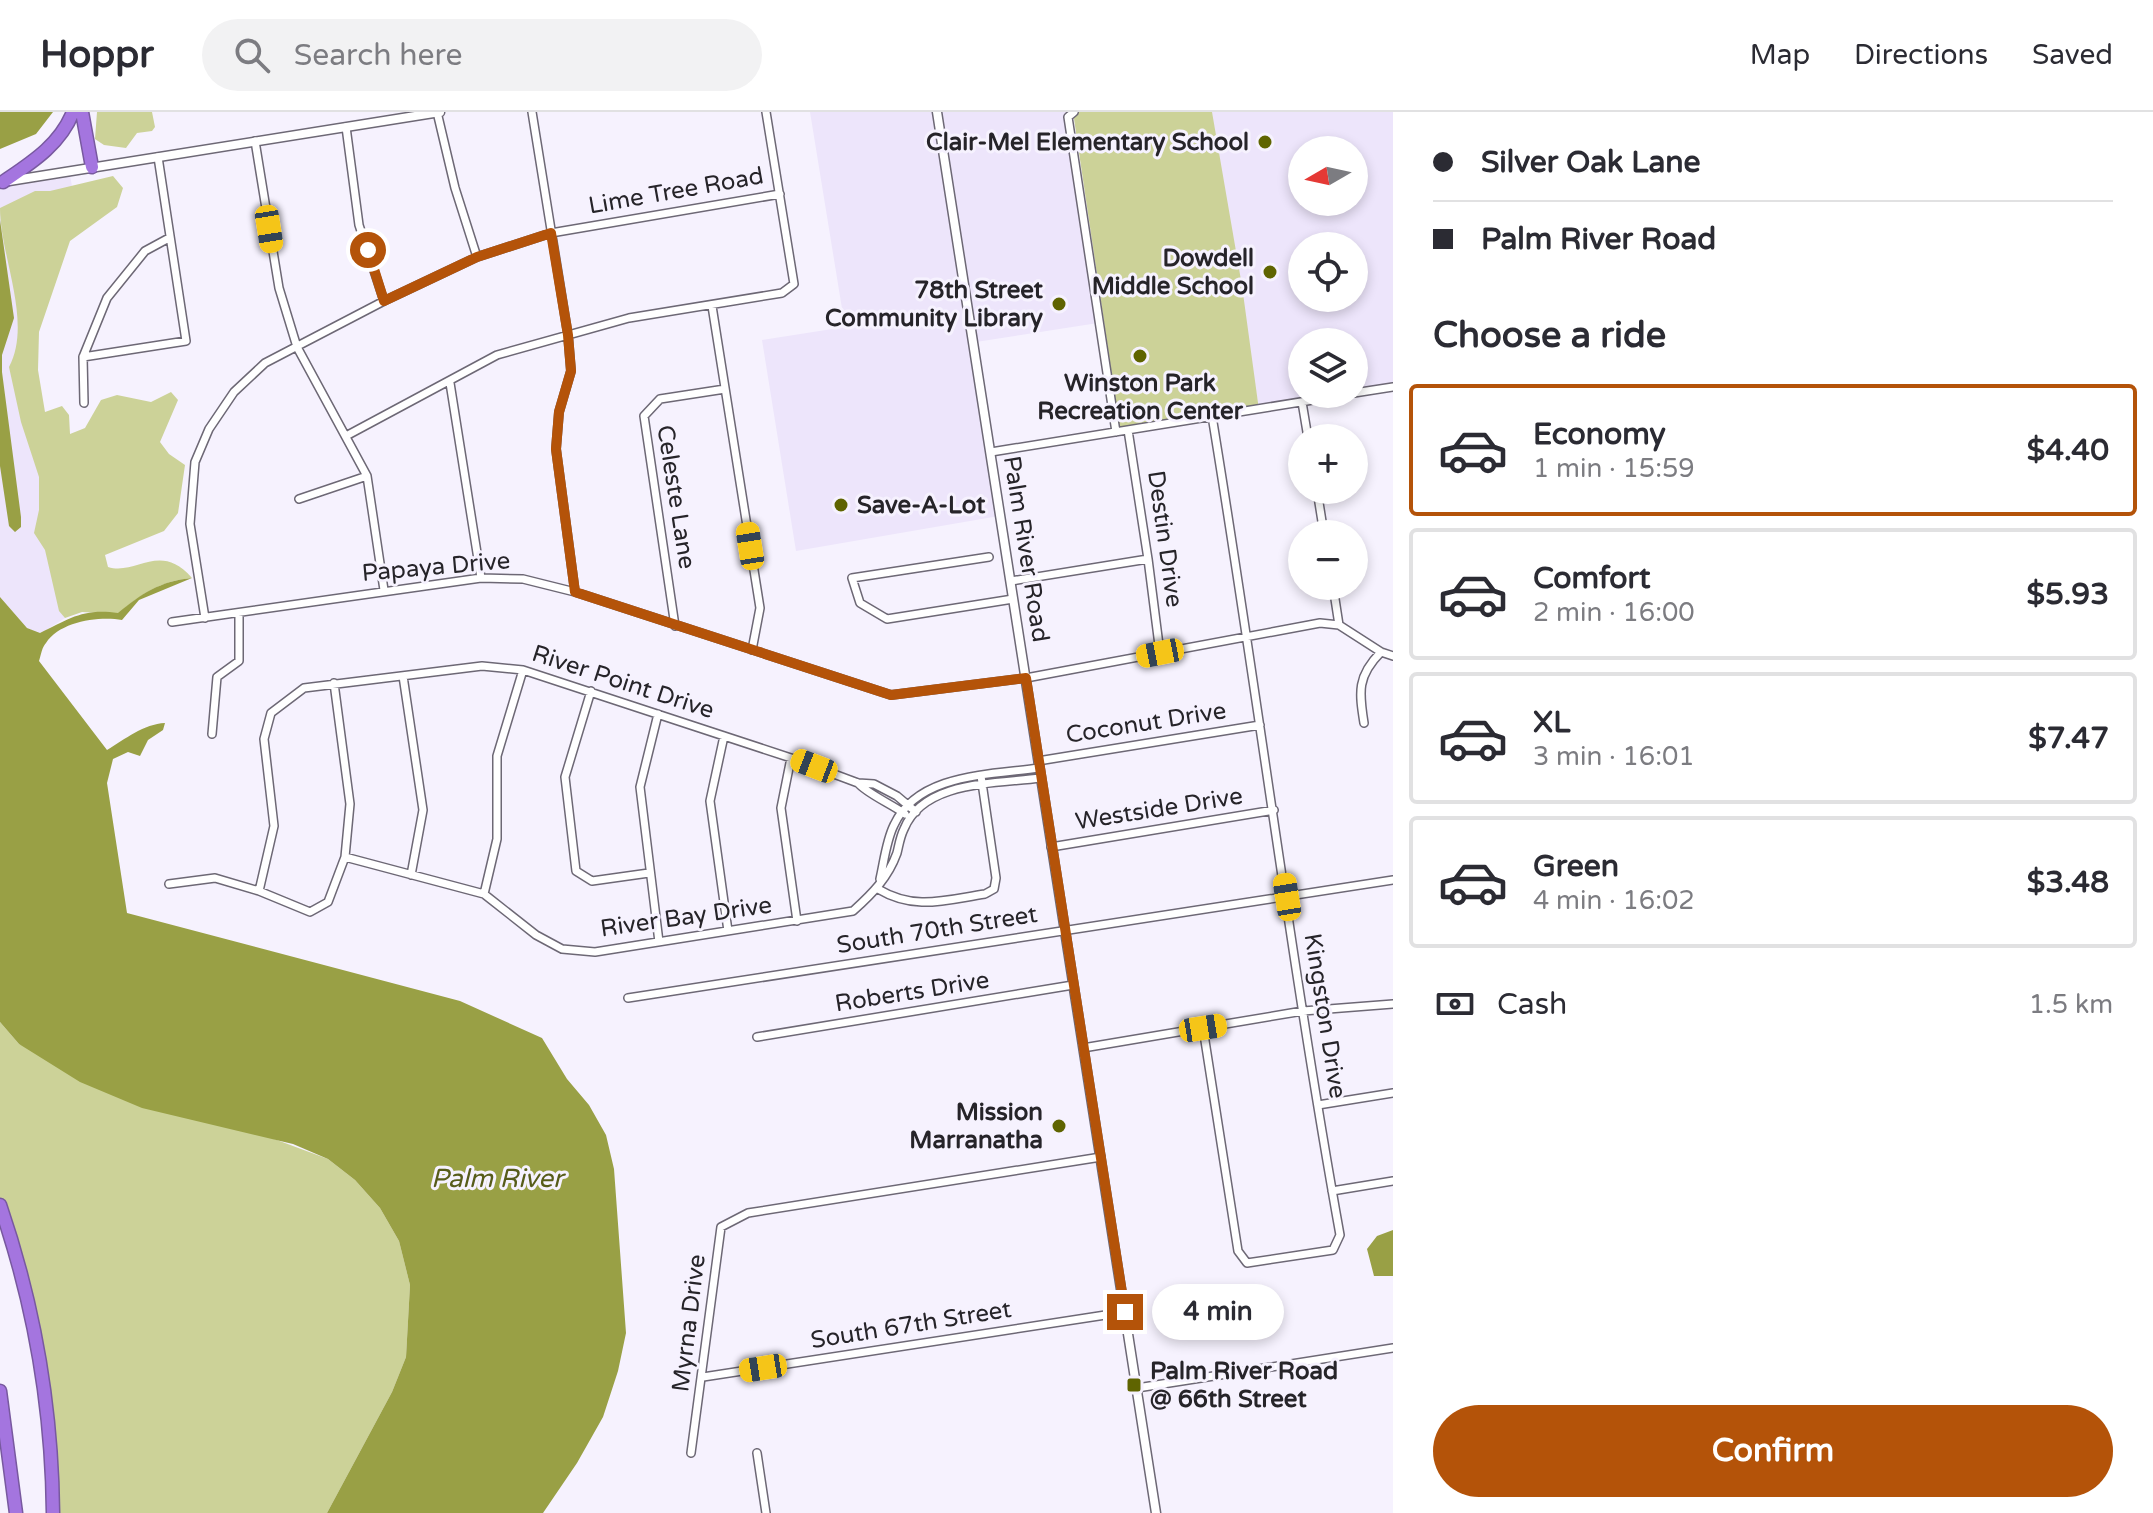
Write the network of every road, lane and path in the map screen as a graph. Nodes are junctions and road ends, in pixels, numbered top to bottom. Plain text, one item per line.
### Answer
1 (73, 112) edge
2 (82, 112) edge
3 (438, 112) edge
4 (532, 112) edge
5 (766, 112) edge
6 (937, 112) edge
7 (1074, 112) edge
8 (346, 127) junction
9 (255, 141) junction
10 (158, 157) junction
11 (92, 167) junction
12 (2, 182) edge
13 (780, 194) junction
14 (551, 233) junction
15 (169, 238) junction
16 (477, 257) junction
17 (384, 301) junction
18 (712, 306) junction
19 (568, 335) junction
20 (297, 347) junction
21 (83, 357) junction
22 (450, 383) junction
23 (1393, 387) edge
24 (725, 389) junction
25 (1368, 391) edge
26 (84, 403) dead end
27 (1288, 404) edge
28 (1212, 416) junction
29 (1128, 430) junction
30 (1116, 432) junction
31 (346, 436) junction
32 (991, 452) junction
33 (367, 476) junction
34 (299, 499) dead end
35 (989, 557) dead end
36 (1148, 559) junction
37 (481, 578) junction
38 (1011, 581) junction
39 (384, 590) junction
40 (575, 592) junction
41 (1013, 599) junction
42 (1335, 600) edge
43 (239, 613) junction
44 (205, 618) junction
45 (172, 622) dead end
46 (1339, 625) junction
47 (675, 626) junction
48 (1249, 635) junction
49 (752, 650) junction
50 (1381, 652) junction
51 (1160, 653) junction
52 (1393, 656) edge
53 (523, 670) junction
54 (403, 676) junction
55 (1026, 678) junction
56 (334, 683) junction
57 (591, 691) junction
58 (658, 714) junction
59 (1364, 723) dead end
60 (1260, 725) junction
61 (212, 734) dead end
62 (724, 736) junction
63 (791, 758) junction
64 (1039, 769) junction
65 (981, 776) junction
66 (983, 786) junction
67 (1274, 810) junction
68 (909, 812) junction
69 (1051, 847) junction
70 (345, 857) junction
71 (649, 873) junction
72 (411, 875) junction
73 (1393, 880) edge
74 (169, 884) dead end
75 (878, 889) junction
76 (259, 891) junction
77 (484, 894) junction
78 (1287, 897) junction
79 (797, 921) junction
80 (728, 931) junction
81 (1064, 931) junction
82 (659, 942) junction
83 (1073, 985) junction
84 (628, 998) dead end
85 (1393, 1004) edge
86 (1303, 1011) junction
87 (1203, 1028) junction
88 (757, 1037) dead end
89 (1083, 1048) junction
90 (1393, 1093) edge
91 (1318, 1105) junction
92 (1101, 1157) junction
93 (1393, 1181) edge
94 (1332, 1191) junction
95 (0, 1205) edge
96 (1125, 1312) junction
97 (1393, 1348) edge
98 (703, 1377) junction
99 (1137, 1388) junction
100 (0, 1391) edge
101 (691, 1453) dead end
102 (757, 1453) dead end
103 (16, 1513) edge
104 (53, 1513) edge
105 (766, 1513) edge
106 (1156, 1513) edge

1 - 12 highway
2 - 11 highway
3 - 8 street
3 - 16 street
4 - 14 street
5 - 13 street
6 - 32 street, Palm River Road
7 - 30 street
8 - 9 street
8 - 17 street
9 - 10 street
9 - 20 street
10 - 11 street
10 - 15 street
11 - 12 street
13 - 14 street, Lime Tree Road
13 - 18 street
14 - 16 street, Lime Tree Road
14 - 19 street
15 - 21 street
15 - 21 street
16 - 17 street, Lime Tree Road
17 - 20 street, Lime Tree Road
18 - 19 street
18 - 24 street
19 - 22 street
19 - 40 street
20 - 31 street
20 - 44 street, Lime Tree Road
21 - 26 street
22 - 31 street
22 - 37 street
23 - 25 street
24 - 47 street, Celeste Lane
24 - 49 street
27 - 28 street
28 - 29 street
28 - 48 street, Kingston Drive
29 - 30 street
29 - 36 street, Destin Drive
30 - 32 street
31 - 33 street
32 - 38 street, Palm River Road
33 - 34 street
33 - 39 street
35 - 41 street
36 - 38 street
36 - 51 street, Destin Drive
37 - 39 street, Papaya Drive
37 - 40 street, Papaya Drive
38 - 41 street, Palm River Road
39 - 43 street, Papaya Drive
40 - 47 street, Papaya Drive
41 - 55 street, Palm River Road
42 - 46 street
43 - 44 street, Papaya Drive
43 - 61 street
44 - 45 street, Papaya Drive
46 - 48 street, Papaya Drive
46 - 50 street
47 - 49 street, Papaya Drive
48 - 51 street, Papaya Drive
48 - 60 street, Kingston Drive
49 - 55 street, Papaya Drive
50 - 52 street
50 - 59 street
51 - 55 street, Papaya Drive
53 - 54 street, River Point Drive
53 - 57 street, River Point Drive
53 - 77 street
54 - 56 street, River Point Drive
54 - 72 street
55 - 64 street, Palm River Road
56 - 70 street
56 - 76 street, River Point Drive
57 - 58 street, River Point Drive
57 - 71 street
58 - 62 street, River Point Drive
58 - 71 street
60 - 64 street, Coconut Drive
60 - 67 street, Kingston Drive
62 - 63 street, River Point Drive
62 - 80 street
63 - 68 street, River Point Drive
63 - 79 street
64 - 65 street
64 - 66 street
64 - 69 street, Palm River Road
65 - 66 street
65 - 68 street
66 - 68 street
66 - 75 street
67 - 69 street, Westside Drive
67 - 78 street, Kingston Drive
68 - 75 street, River Bay Drive
69 - 81 street, Palm River Road
70 - 72 street, River Bay Drive
70 - 76 street
71 - 82 street
72 - 77 street, River Bay Drive
73 - 78 street, South 70th Street
74 - 76 street
75 - 79 street, River Bay Drive
77 - 82 street, River Bay Drive
78 - 81 street, South 70th Street
78 - 86 street, Kingston Drive
79 - 80 street, River Bay Drive
80 - 82 street, River Bay Drive
81 - 83 street, Palm River Road
81 - 84 street, South 70th Street
83 - 88 street, Roberts Drive
83 - 89 street, Palm River Road
85 - 86 street
86 - 87 street
86 - 91 street, Kingston Drive
87 - 89 street
87 - 94 street, Kingston Drive
89 - 92 street, Palm River Road
90 - 91 street
91 - 94 street, Kingston Drive
92 - 96 street, Palm River Road
92 - 98 street, Myrna Drive
93 - 94 street
95 - 104 highway
96 - 98 street, South 67th Street
96 - 99 street, Palm River Road
97 - 99 street
98 - 101 street, Myrna Drive
99 - 106 street, Palm River Road
100 - 103 highway
102 - 105 street

